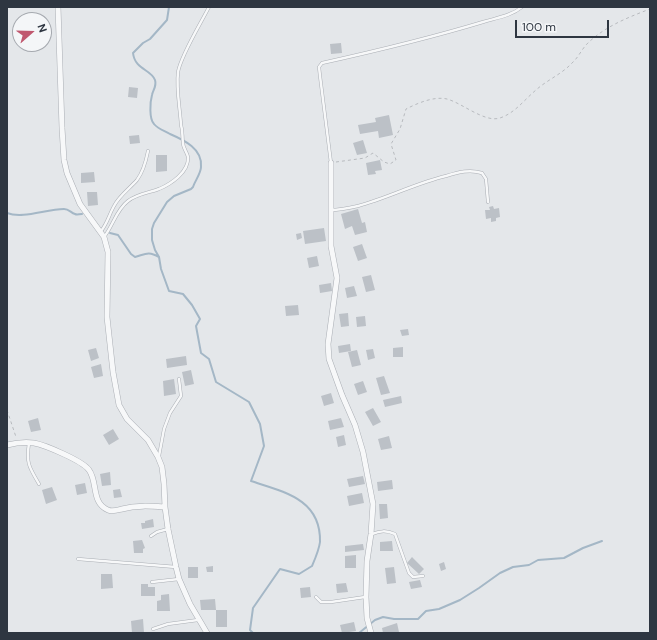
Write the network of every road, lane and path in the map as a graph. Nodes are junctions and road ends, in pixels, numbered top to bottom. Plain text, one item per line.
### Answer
1 (58, 7) edge
2 (209, 7) edge
3 (522, 7) edge
4 (650, 9) edge
5 (148, 151) dead end
6 (331, 163) junction
7 (488, 202) dead end
8 (330, 210) junction
9 (100, 232) junction
10 (104, 237) junction
11 (179, 379) dead end
12 (7, 410) edge
13 (29, 443) junction
14 (19, 444) junction
15 (7, 445) edge
16 (158, 457) junction
17 (39, 484) dead end
18 (165, 507) junction
19 (168, 529) junction
20 (371, 534) junction
21 (151, 536) dead end
22 (78, 559) dead end
23 (176, 567) junction
24 (424, 576) dead end
25 (179, 579) junction
26 (152, 582) dead end
27 (316, 597) dead end
28 (366, 597) junction
29 (198, 620) junction
30 (153, 629) dead end
31 (371, 631) edge
32 (207, 633) edge

1 - 9 street
2 - 10 lane
3 - 6 lane
4 - 6 path
5 - 9 lane
6 - 8 street
7 - 8 lane
8 - 20 street
9 - 10 street
10 - 16 street
11 - 16 lane
12 - 14 path
13 - 14 street
13 - 17 lane
13 - 18 street
14 - 15 street
16 - 18 street
18 - 19 street
19 - 21 lane
19 - 23 street
20 - 24 lane
20 - 28 street
22 - 23 lane
23 - 25 street
25 - 26 lane
25 - 29 street
27 - 28 lane
28 - 31 street
29 - 30 lane
29 - 32 street

